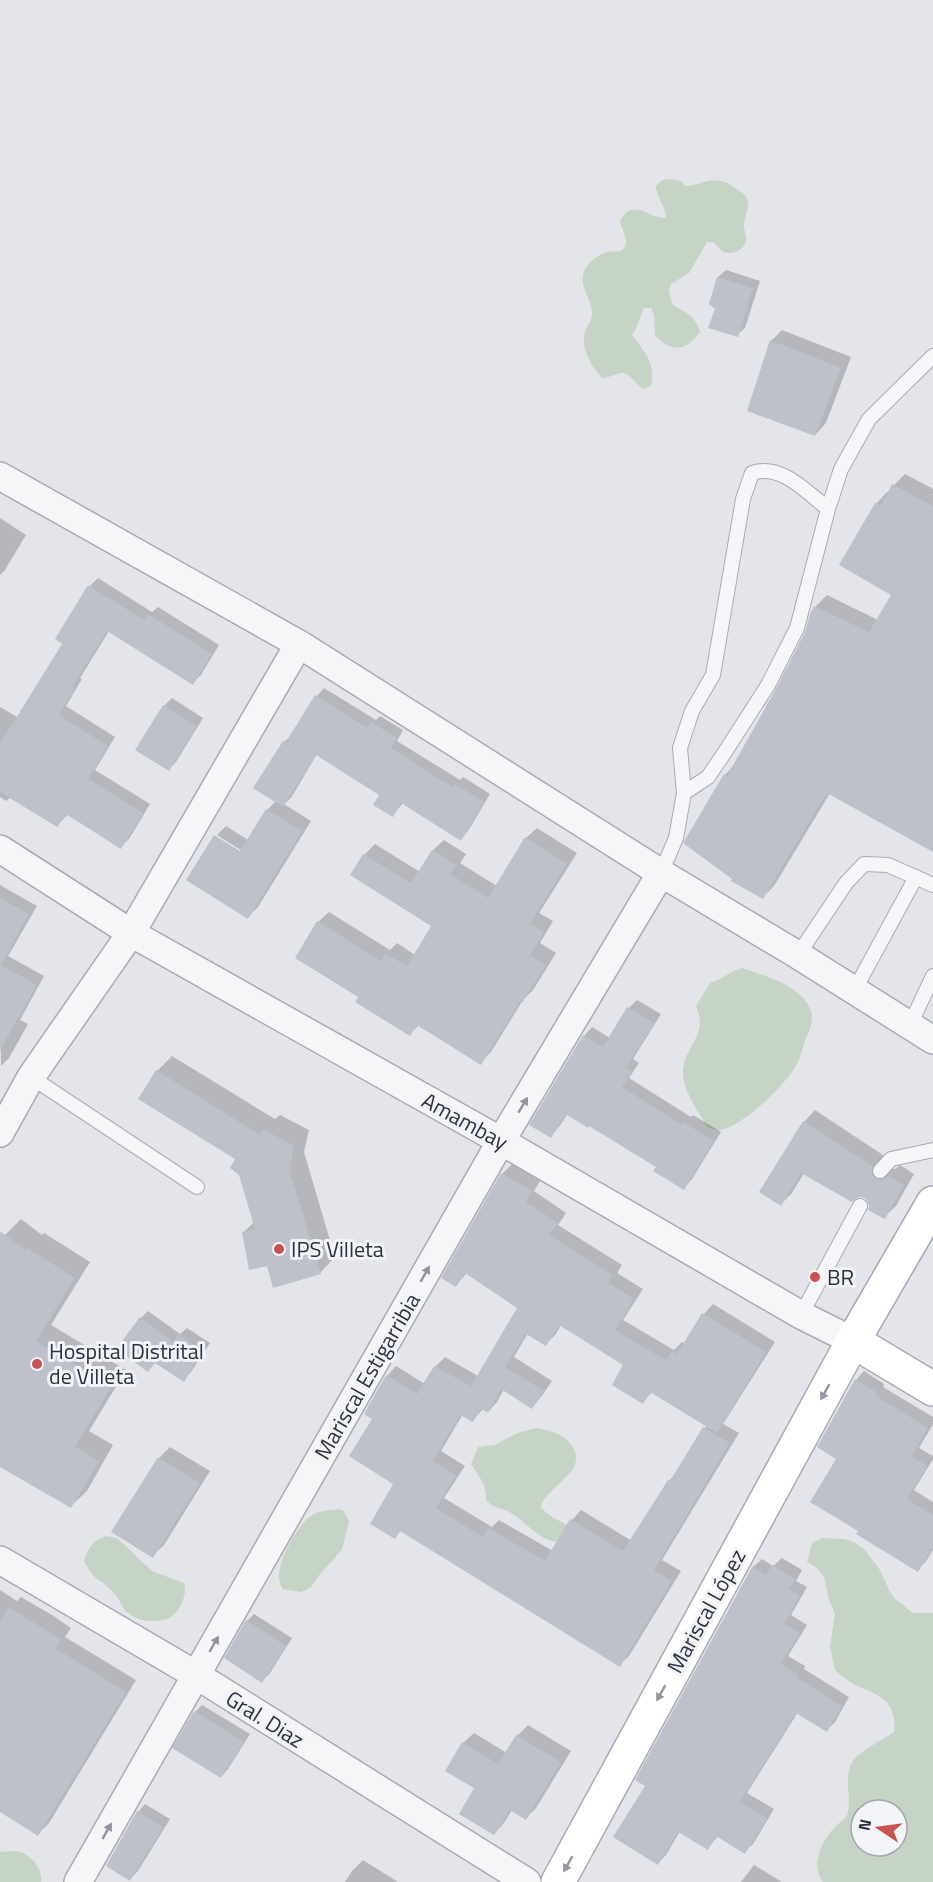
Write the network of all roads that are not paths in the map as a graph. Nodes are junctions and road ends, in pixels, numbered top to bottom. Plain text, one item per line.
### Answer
1 (933, 356) edge
2 (0, 476) edge
3 (828, 509) junction
4 (299, 644) junction
5 (684, 793) junction
6 (0, 849) edge
7 (661, 873) junction
8 (916, 877) junction
9 (933, 885) edge
10 (131, 933) junction
11 (798, 955) junction
12 (933, 976) edge
13 (854, 991) junction
14 (910, 1025) junction
15 (933, 1040) edge
16 (31, 1077) junction
17 (0, 1133) edge
18 (501, 1141) junction
19 (933, 1150) edge
20 (880, 1171) dead end
21 (197, 1187) dead end
22 (933, 1203) edge
23 (860, 1206) dead end
24 (801, 1315) junction
25 (853, 1341) junction
26 (933, 1389) edge
27 (0, 1560) edge
28 (196, 1675) junction
29 (78, 1882) edge
30 (527, 1882) edge
31 (558, 1882) edge

1 - 3 lane
2 - 4 street
3 - 5 lane
3 - 5 lane
4 - 7 street
4 - 10 street
5 - 7 lane
6 - 10 street, Amambay
7 - 11 street
18 -> 7 street, Mariscal Estigarribia
8 - 9 lane
8 - 11 lane
8 - 13 lane
10 - 16 street
10 - 18 street, Amambay
11 - 13 street
12 - 14 lane
13 - 14 street
14 - 15 street
16 - 17 street
16 - 21 lane
18 - 24 street, Amambay
28 -> 18 street, Mariscal Estigarribia
19 - 20 lane
22 - 25 main road, Mariscal López
23 - 24 lane
24 - 25 street, Amambay
25 - 26 main road, Amambay
25 -> 31 main road, Mariscal López
27 - 28 street, Gral. Diaz
29 -> 28 street, Mariscal Estigarribia
28 - 30 street, Gral. Diaz

